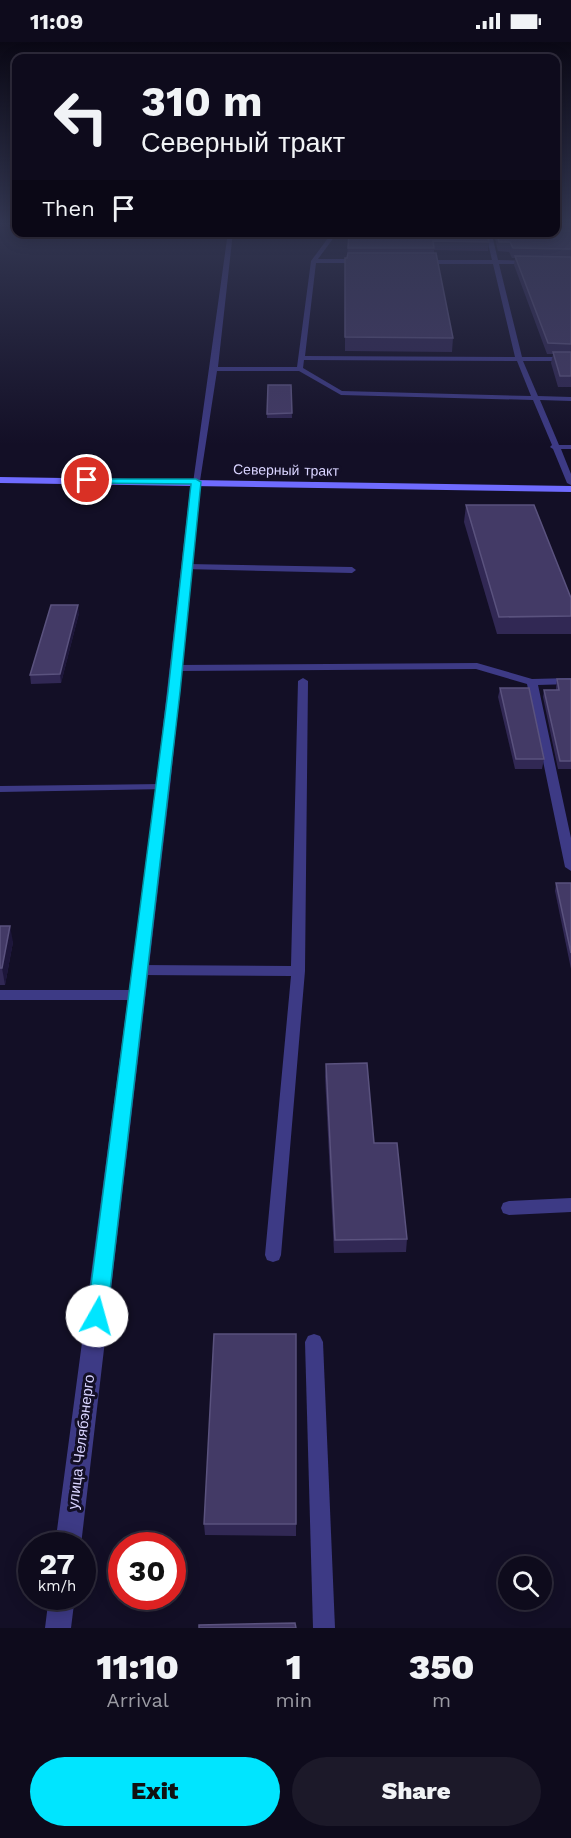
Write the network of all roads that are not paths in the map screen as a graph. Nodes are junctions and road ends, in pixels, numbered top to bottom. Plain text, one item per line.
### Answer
1 (223, 297) edge
2 (309, 297) edge
3 (504, 297) edge
4 (301, 358) junction
5 (519, 358) junction
6 (571, 359) edge
7 (214, 369) junction
8 (300, 369) junction
9 (536, 399) junction
10 (571, 399) edge
11 (554, 447) junction
12 (571, 447) edge
13 (0, 480) edge
14 (196, 482) junction
15 (571, 483) edge
16 (571, 489) edge
17 (187, 567) junction
18 (352, 570) dead end
19 (177, 668) junction
20 (303, 681) dead end
21 (571, 681) edge
22 (532, 682) junction
23 (162, 787) junction
24 (0, 789) edge
25 (571, 867) edge
26 (140, 970) junction
27 (298, 971) junction
28 (136, 995) junction
29 (0, 996) edge
30 (571, 1205) edge
31 (509, 1208) dead end
32 (273, 1255) dead end
33 (314, 1342) dead end
34 (70, 1532) edge
35 (60, 1610) edge
36 (58, 1628) edge
37 (324, 1628) edge

1 - 7 lane
2 - 4 lane
3 - 5 lane
4 - 5 lane
4 - 8 lane
5 - 6 lane
5 - 9 lane
7 - 8 lane
7 - 14 lane
8 - 9 lane
9 - 10 lane
9 - 11 lane
11 - 12 lane
11 - 15 lane
13 - 14 main road, Северный тракт
14 - 16 main road, Северный тракт
14 - 17 street, улица Челябэнерго
17 - 18 lane
17 - 19 street, улица Челябэнерго
19 - 22 lane
19 - 23 street, улица Челябэнерго
20 - 27 lane
21 - 22 lane
22 - 25 lane
23 - 24 lane
23 - 26 street, улица Челябэнерго
26 - 27 lane
26 - 28 street, улица Челябэнерго
27 - 32 lane
28 - 29 lane
28 - 34 street, улица Челябэнерго
30 - 31 lane
33 - 37 lane
35 - 36 street

